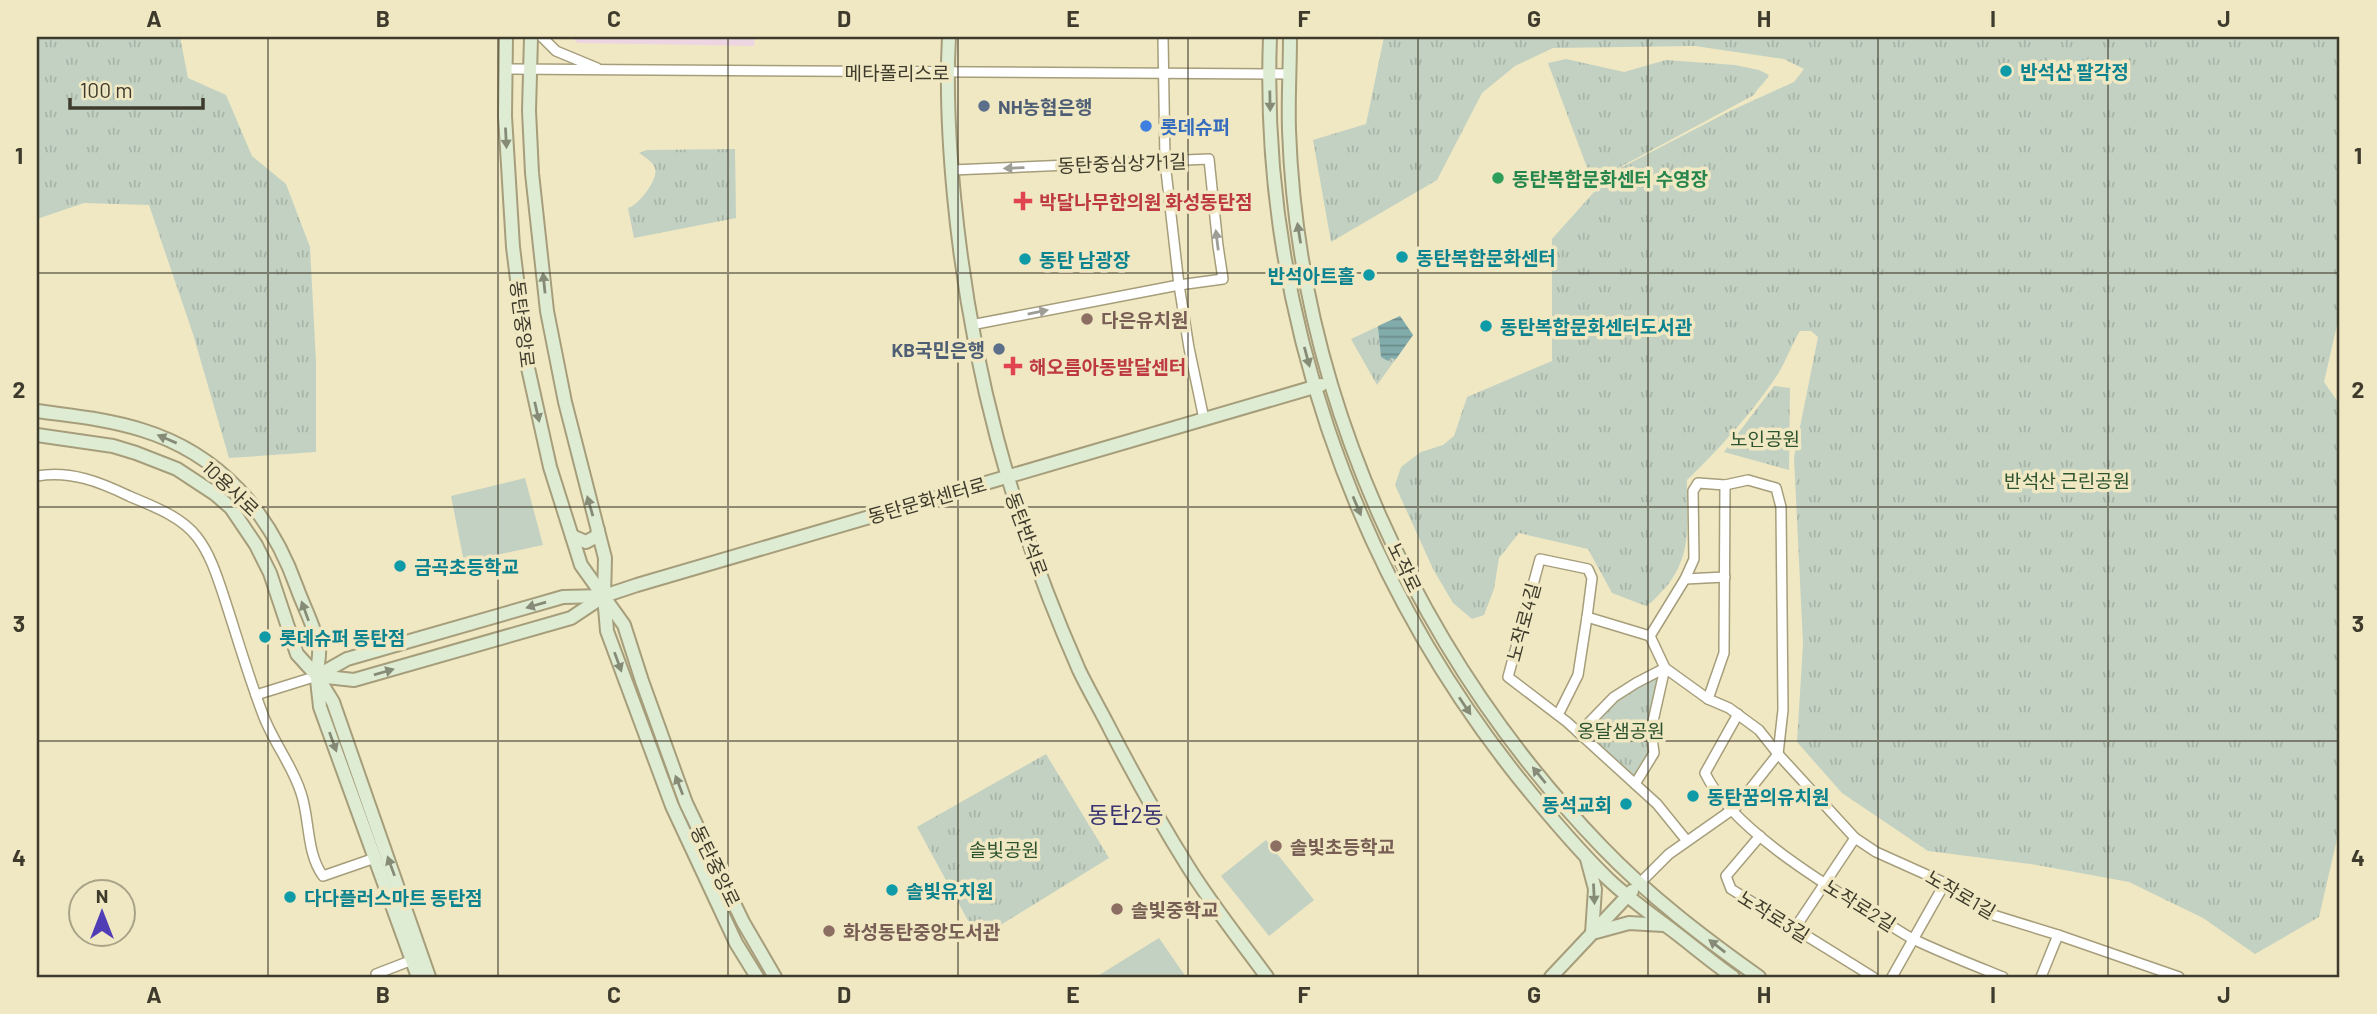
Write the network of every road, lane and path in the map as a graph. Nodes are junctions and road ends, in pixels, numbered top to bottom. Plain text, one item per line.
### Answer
1 (506, 37) edge
2 (531, 37) edge
3 (542, 37) edge
4 (948, 37) edge
5 (1163, 37) edge
6 (1270, 37) edge
7 (1290, 37) edge
8 (505, 69) junction
9 (530, 69) junction
10 (601, 70) junction
11 (947, 72) junction
12 (1163, 74) junction
13 (1270, 74) junction
14 (1290, 75) junction
15 (1271, 128) junction
16 (1289, 128) junction
17 (1165, 162) junction
18 (952, 170) junction
19 (1179, 285) junction
20 (1316, 324) junction
21 (971, 325) junction
22 (1299, 328) junction
23 (1331, 382) junction
24 (1314, 387) junction
25 (37, 411) edge
26 (1204, 419) junction
27 (37, 435) edge
28 (1349, 438) junction
29 (1332, 443) junction
30 (37, 476) edge
31 (1006, 477) junction
32 (1725, 485) junction
33 (597, 530) junction
34 (572, 537) junction
35 (1725, 577) junction
36 (1685, 579) junction
37 (604, 596) junction
38 (1587, 617) junction
39 (1650, 636) junction
40 (1665, 668) junction
41 (317, 676) junction
42 (256, 695) junction
43 (1708, 699) junction
44 (1738, 714) junction
45 (1558, 715) junction
46 (1579, 733) junction
47 (1777, 754) junction
48 (1635, 784) junction
49 (1731, 810) junction
50 (1760, 836) junction
51 (1855, 838) junction
52 (1687, 841) junction
53 (1600, 845) junction
54 (1586, 855) junction
55 (375, 858) junction
56 (1640, 883) junction
57 (1945, 883) junction
58 (1824, 884) junction
59 (1628, 895) junction
60 (1677, 914) junction
61 (1666, 925) junction
62 (1795, 928) junction
63 (1592, 934) junction
64 (2058, 935) junction
65 (1912, 939) junction
66 (418, 958) junction
67 (389, 973) edge
68 (376, 974) dead end
69 (418, 977) edge
70 (429, 977) edge
71 (757, 977) edge
72 (775, 977) edge
73 (1267, 977) edge
74 (1551, 977) edge
75 (1733, 977) edge
76 (1759, 977) edge
77 (1873, 977) edge
78 (1892, 977) edge
79 (2003, 977) edge
80 (2041, 977) edge
81 (2179, 977) edge

1 - 8 street, 동탄중앙로
2 - 9 street, 동탄중앙로
3 - 10 street
4 - 11 street, 동탄반석로
5 - 12 street
6 - 13 street, 노작로
7 - 14 street, 노작로
8 - 9 street, 메타폴리스로
8 -> 34 street, 동탄중앙로
9 - 10 street, 메타폴리스로
33 -> 9 street, 동탄중앙로
10 - 11 street, 메타폴리스로
11 - 12 street, 메타폴리스로
11 - 18 street, 동탄반석로
12 - 13 street, 메타폴리스로
12 - 17 street
13 - 14 street, 메타폴리스로
13 -> 15 street, 노작로
14 - 16 street, 노작로
15 - 16 street
15 - 22 street, 노작로
20 -> 16 street, 노작로
17 -> 18 street, 동탄중심상가1길
17 - 19 street
19 -> 17 street, 동탄중심상가1길
18 - 21 street, 동탄반석로
21 -> 19 street, 동탄중심상가1길
19 - 26 street
20 - 22 street
20 - 23 street, 노작로
21 - 31 street, 동탄반석로
22 -> 24 street, 노작로
23 - 24 street, 동탄문화센터로
23 - 28 street, 노작로
24 - 26 street, 동탄문화센터로
24 - 29 street, 노작로
41 -> 25 street, 10용사로
26 - 31 street, 동탄문화센터로
27 - 41 street, 10용사로
28 - 29 street
53 -> 28 street, 노작로
29 -> 54 street, 노작로
30 - 42 street
31 - 37 street, 동탄문화센터로
31 - 73 street, 동탄반석로
32 - 35 street
32 - 36 street
32 - 47 street
33 - 34 street
33 - 37 street, 동탄중앙로
34 - 37 street, 동탄중앙로
35 - 36 street
35 - 43 street
36 - 39 street
37 -> 41 street, 동탄문화센터로
41 -> 37 street, 동탄문화센터로
37 -> 71 street, 동탄중앙로
72 -> 37 street, 동탄중앙로
38 - 39 street
38 - 45 street, 노작로4길
38 - 45 street, 노작로4길
39 - 40 street
40 - 43 street
40 - 46 street
40 - 48 street
41 - 42 street
41 -> 55 street, 10용사로
66 -> 41 street, 10용사로
42 - 55 street
43 - 44 street
44 - 47 street
44 - 49 street
45 - 46 street, 노작로4길
46 - 48 street, 노작로4길
47 - 49 street
47 - 51 street, 노작로1길
48 - 52 street, 노작로4길
49 - 50 street, 노작로2길
49 - 52 street
50 - 58 street, 노작로2길
50 - 62 street, 노작로3길
51 - 57 street, 노작로1길
51 - 58 street
52 - 56 street
53 - 54 street
53 - 56 street, 노작로
54 - 59 street, 노작로
54 -> 63 street
55 - 66 street, 10용사로
56 - 59 street
56 - 60 street, 노작로
57 - 64 street, 노작로1길
57 - 65 street
58 - 62 street
58 - 65 street, 노작로2길
59 - 61 street, 노작로
59 - 63 street
60 - 61 street
76 -> 60 street, 노작로
61 - 63 street
61 - 75 street, 노작로
62 - 77 street, 노작로3길
63 - 74 street
64 - 80 street
64 - 81 street, 노작로1길
65 - 78 street
65 - 79 street, 노작로2길
66 - 67 street
66 - 69 street, 10용사로
66 - 70 street, 10용사로
67 - 68 street

